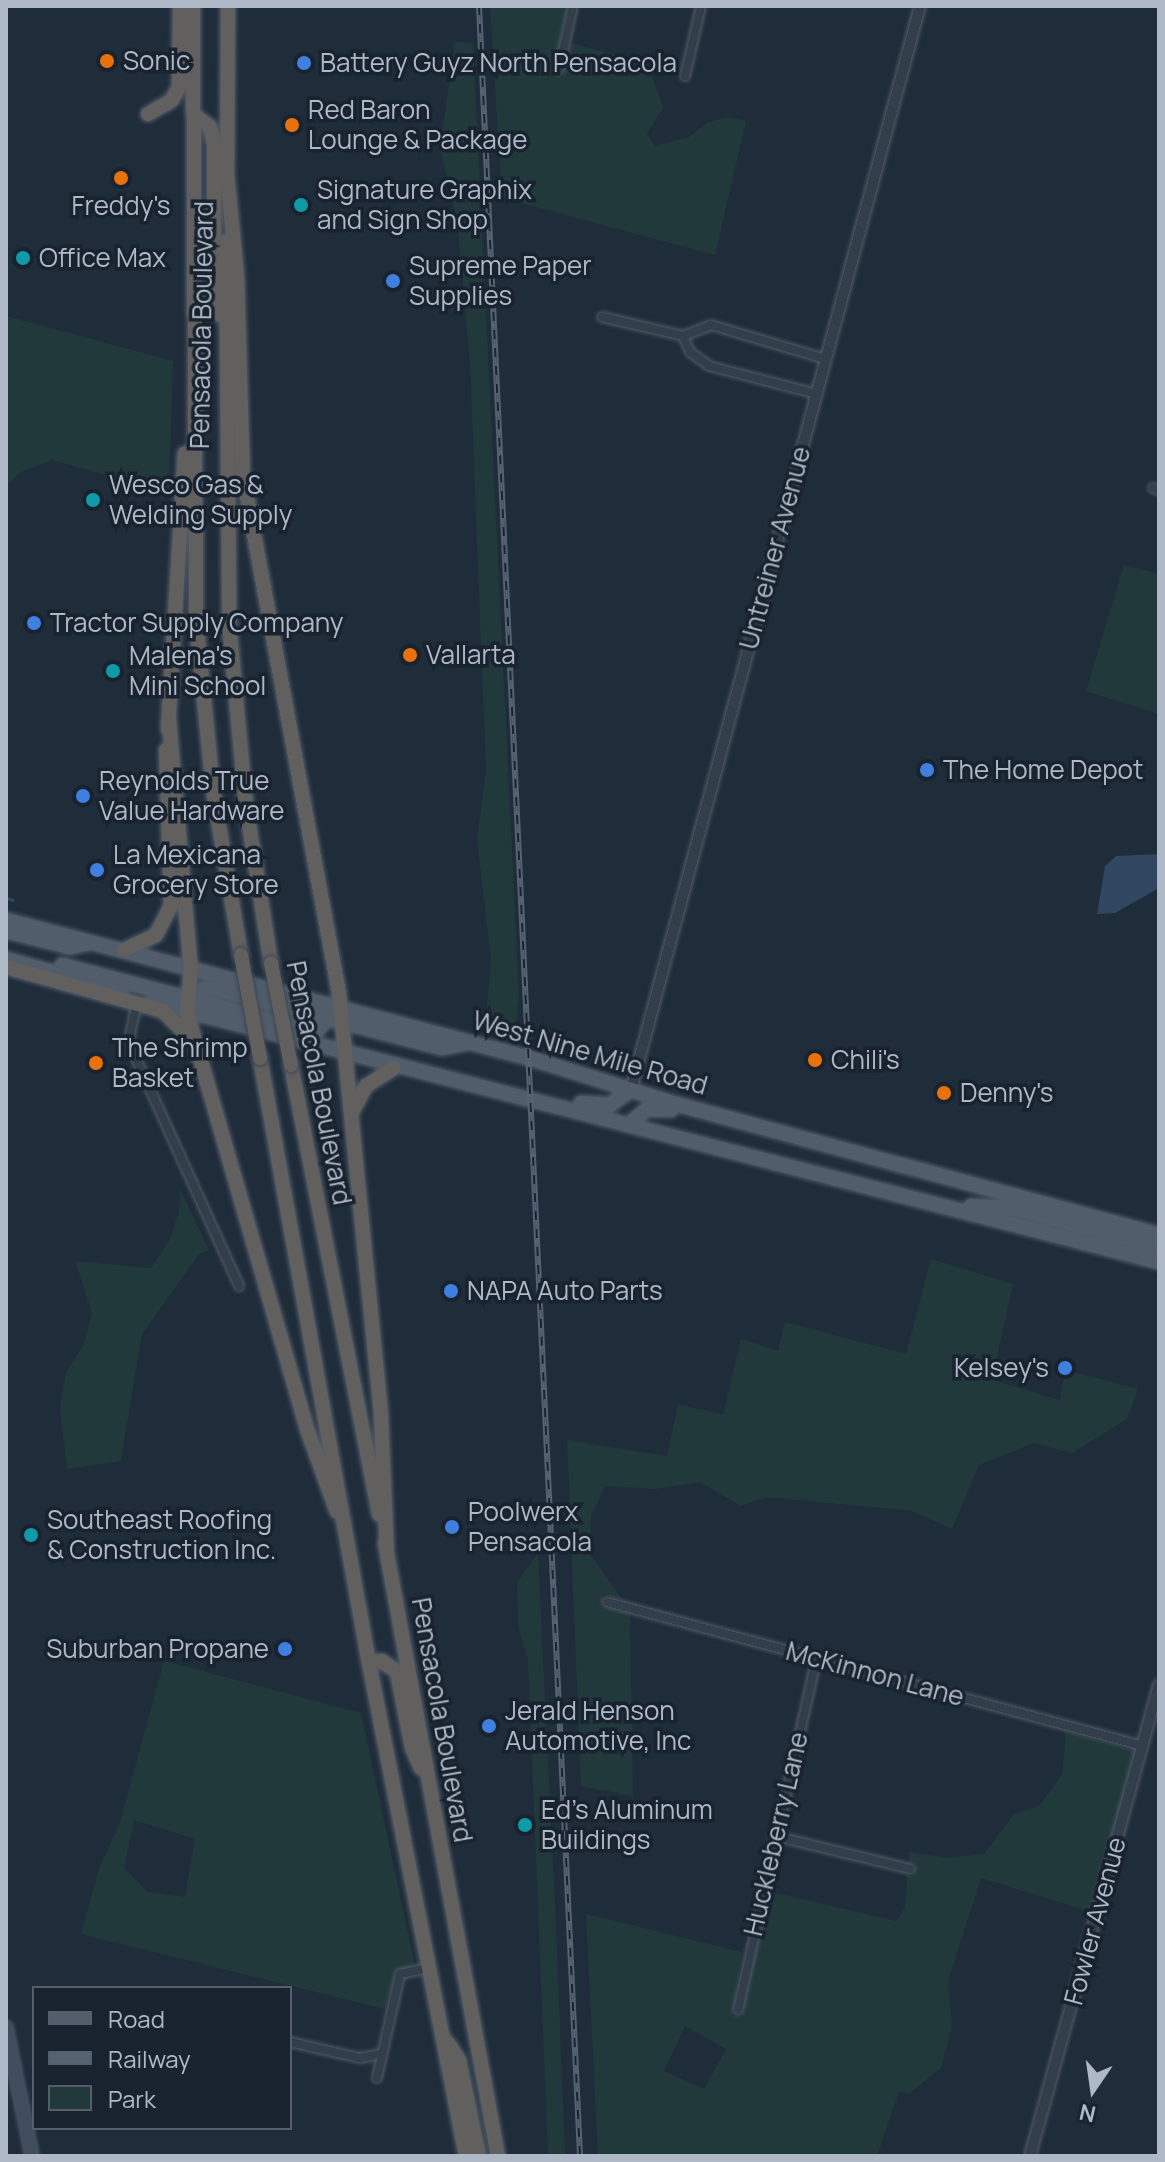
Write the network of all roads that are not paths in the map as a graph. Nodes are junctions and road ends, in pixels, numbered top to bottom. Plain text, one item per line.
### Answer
1 (180, 6) edge
2 (193, 6) edge
3 (573, 6) edge
4 (701, 6) edge
5 (920, 6) edge
6 (227, 11) edge
7 (559, 70) dead end
8 (685, 76) dead end
9 (148, 114) dead end
10 (193, 114) junction
11 (227, 174) junction
12 (602, 317) dead end
13 (225, 329) junction
14 (683, 336) junction
15 (192, 358) junction
16 (826, 359) junction
17 (817, 394) junction
18 (169, 720) junction
19 (6, 920) edge
20 (6, 934) edge
21 (93, 942) junction
22 (124, 950) junction
23 (6, 953) edge
24 (6, 959) edge
25 (6, 967) edge
26 (191, 969) junction
27 (137, 1000) junction
28 (190, 1004) junction
29 (336, 1015) junction
30 (194, 1042) junction
31 (341, 1054) junction
32 (394, 1068) junction
33 (631, 1090) junction
34 (541, 1103) junction
35 (628, 1125) junction
36 (349, 1126) junction
37 (767, 1129) junction
38 (939, 1204) junction
39 (1159, 1235) edge
40 (1159, 1247) edge
41 (1159, 1262) edge
42 (239, 1286) dead end
43 (348, 1542) junction
44 (387, 1552) junction
45 (607, 1602) dead end
46 (817, 1658) junction
47 (369, 1663) junction
48 (1159, 1685) edge
49 (1143, 1746) junction
50 (429, 1783) junction
51 (775, 1836) junction
52 (910, 1869) dead end
53 (429, 1968) junction
54 (738, 2010) dead end
55 (6, 2027) edge
56 (442, 2032) junction
57 (292, 2042) edge
58 (381, 2054) junction
59 (377, 2078) dead end
60 (32, 2156) edge
61 (466, 2156) edge
62 (479, 2156) edge
63 (498, 2156) edge
64 (1030, 2156) edge

1 - 9 highway
2 - 10 highway, Pensacola Boulevard
3 - 7 street
4 - 8 street
5 - 16 street, Untreiner Avenue
6 - 11 highway, Pensacola Boulevard
10 - 13 highway
10 - 15 highway, Pensacola Boulevard
11 - 13 highway, Pensacola Boulevard
11 - 29 highway
12 - 14 street
13 - 44 highway, Pensacola Boulevard, bridge
14 - 16 street
14 - 17 street
15 - 18 highway
15 - 43 highway, Pensacola Boulevard, bridge
16 - 17 street, Untreiner Avenue
17 - 33 street, Untreiner Avenue
18 - 22 highway
18 - 26 highway
19 - 21 main road
20 - 21 main road
21 - 22 main road
22 - 26 main road
23 - 28 main road
24 - 27 main road
25 - 27 highway
26 - 28 highway
26 - 29 main road
27 - 28 main road
27 - 30 highway
27 - 42 street
28 - 29 main road
28 - 30 highway
28 - 31 main road
29 - 31 highway
29 - 33 main road, West Nine Mile Road
30 - 43 highway
31 - 32 main road
31 - 36 highway
32 - 34 main road
32 - 36 highway
33 - 34 main road
33 - 37 main road, West Nine Mile Road
34 - 35 main road
35 - 37 main road
35 - 38 main road
36 - 44 highway
37 - 39 main road, West Nine Mile Road
38 - 40 main road
38 - 41 main road
43 - 47 highway, Pensacola Boulevard
44 - 50 highway, Pensacola Boulevard
45 - 46 street, McKinnon Lane
46 - 49 street, McKinnon Lane
46 - 51 street, Huckleberry Lane
47 - 50 highway
47 - 53 highway, Pensacola Boulevard
48 - 49 street, Fowler Avenue
49 - 64 street, Fowler Avenue
50 - 63 highway, Pensacola Boulevard
51 - 52 street
51 - 54 street, Huckleberry Lane
53 - 56 highway, Pensacola Boulevard
53 - 58 street
55 - 60 main road
56 - 61 highway, Pensacola Boulevard
56 - 62 highway
57 - 58 street
58 - 59 street

